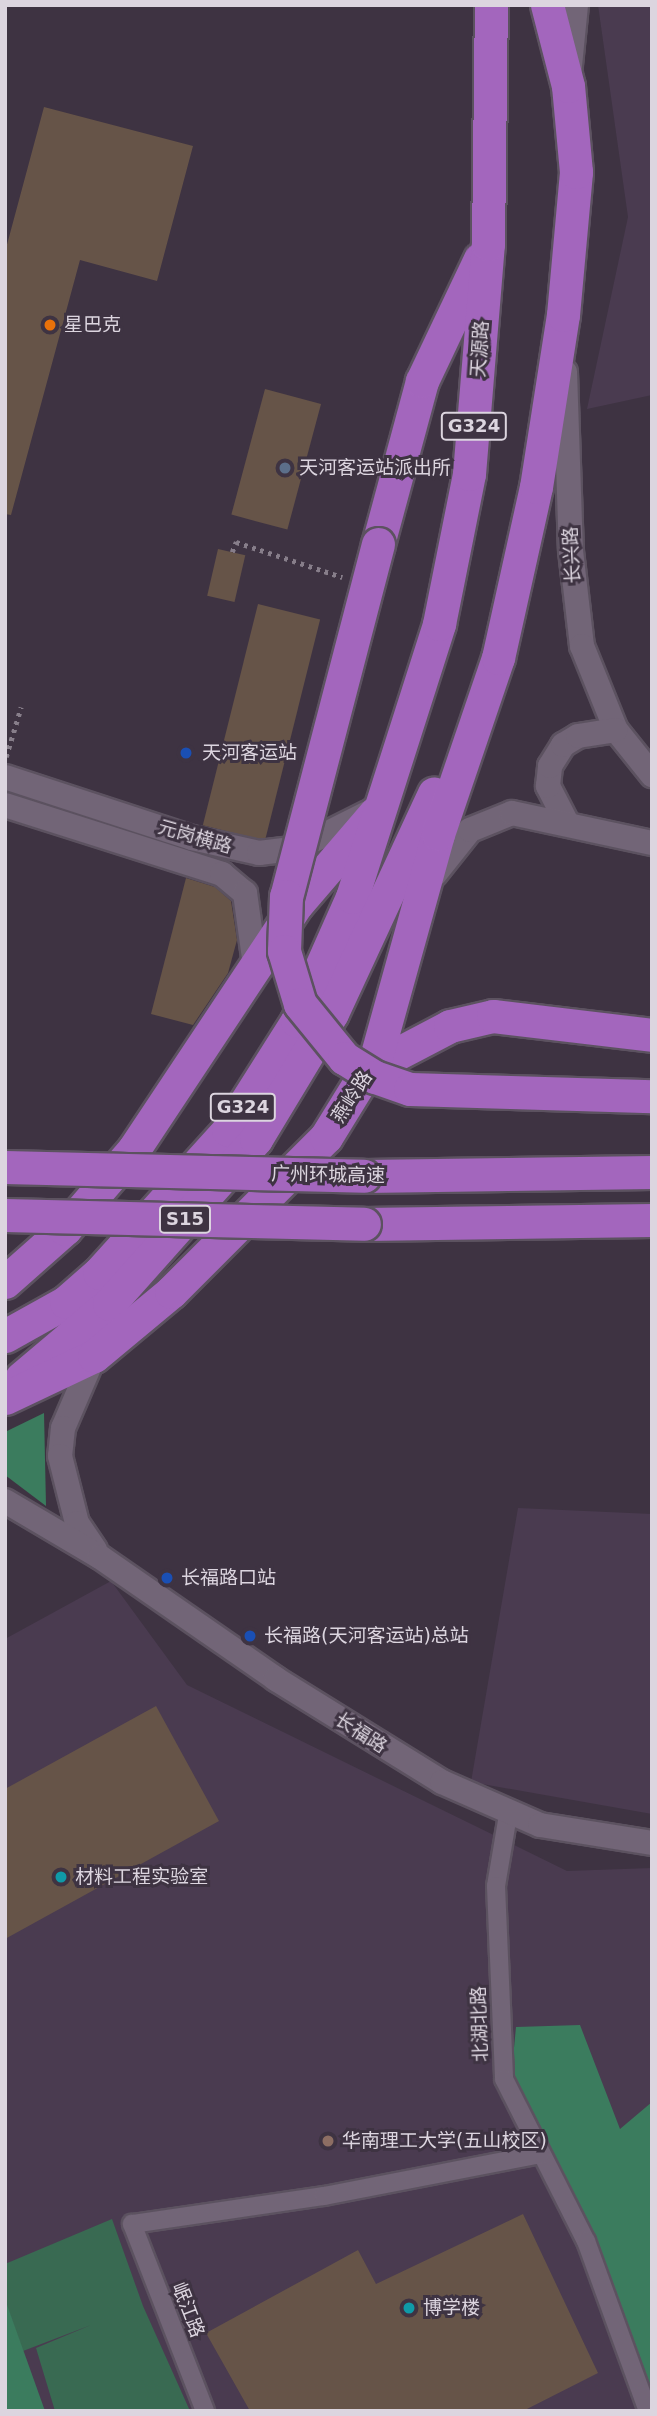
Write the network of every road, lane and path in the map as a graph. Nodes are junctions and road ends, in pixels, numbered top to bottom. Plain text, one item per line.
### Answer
1 (479, 5) edge
2 (547, 5) edge
3 (576, 5) edge
4 (492, 20) edge
5 (568, 86) junction
6 (488, 244) junction
7 (563, 315) junction
8 (232, 552) dead end
9 (342, 577) dead end
10 (499, 658) junction
11 (21, 708) dead end
12 (616, 730) junction
13 (5, 758) edge
14 (652, 775) edge
15 (5, 778) edge
16 (5, 806) edge
17 (381, 806) junction
18 (568, 823) junction
19 (652, 844) edge
20 (209, 855) junction
21 (411, 925) junction
22 (255, 965) junction
23 (652, 1035) edge
24 (372, 1067) junction
25 (652, 1096) edge
26 (5, 1167) edge
27 (652, 1172) edge
28 (5, 1215) edge
29 (652, 1220) edge
30 (5, 1282) edge
31 (5, 1336) edge
32 (93, 1356) junction
33 (5, 1390) edge
34 (5, 1398) edge
35 (5, 1501) edge
36 (100, 1556) junction
37 (508, 1815) junction
38 (652, 1843) edge
39 (540, 2154) junction
40 (205, 2411) edge
41 (648, 2411) edge

1 - 4 street
2 - 5 highway
3 - 5 street
4 - 6 highway, 天源路 / G324
5 - 7 highway
6 - 17 highway, 天源路 / G324
6 - 25 highway, bridge
7 - 10 highway
7 - 12 street, 长兴路
8 - 9 path
10 - 21 highway, 燕岭路
10 - 33 highway
11 - 13 path
12 - 14 street, 长兴路
12 - 18 street
15 - 20 street, 元岗横路
16 - 20 street, 元岗横路
17 - 20 street, 元岗横路
17 - 22 highway, G324
17 - 31 highway, G324
18 - 19 street
18 - 21 street
20 - 22 street, 元岗横路
21 - 24 highway, 燕岭路
22 - 30 highway, G324
23 - 24 highway
24 - 32 highway, 燕岭路
26 - 27 highway, 广州环城高速, bridge
28 - 29 highway, S15, bridge
32 - 34 highway, 燕岭路
32 - 36 street, 长福路
35 - 36 street, 长福路
36 - 37 street, 长福路
37 - 38 street, 长福路
37 - 39 street, 北湖北路
39 - 40 street, 岷江路
39 - 41 street, 北湖北路

